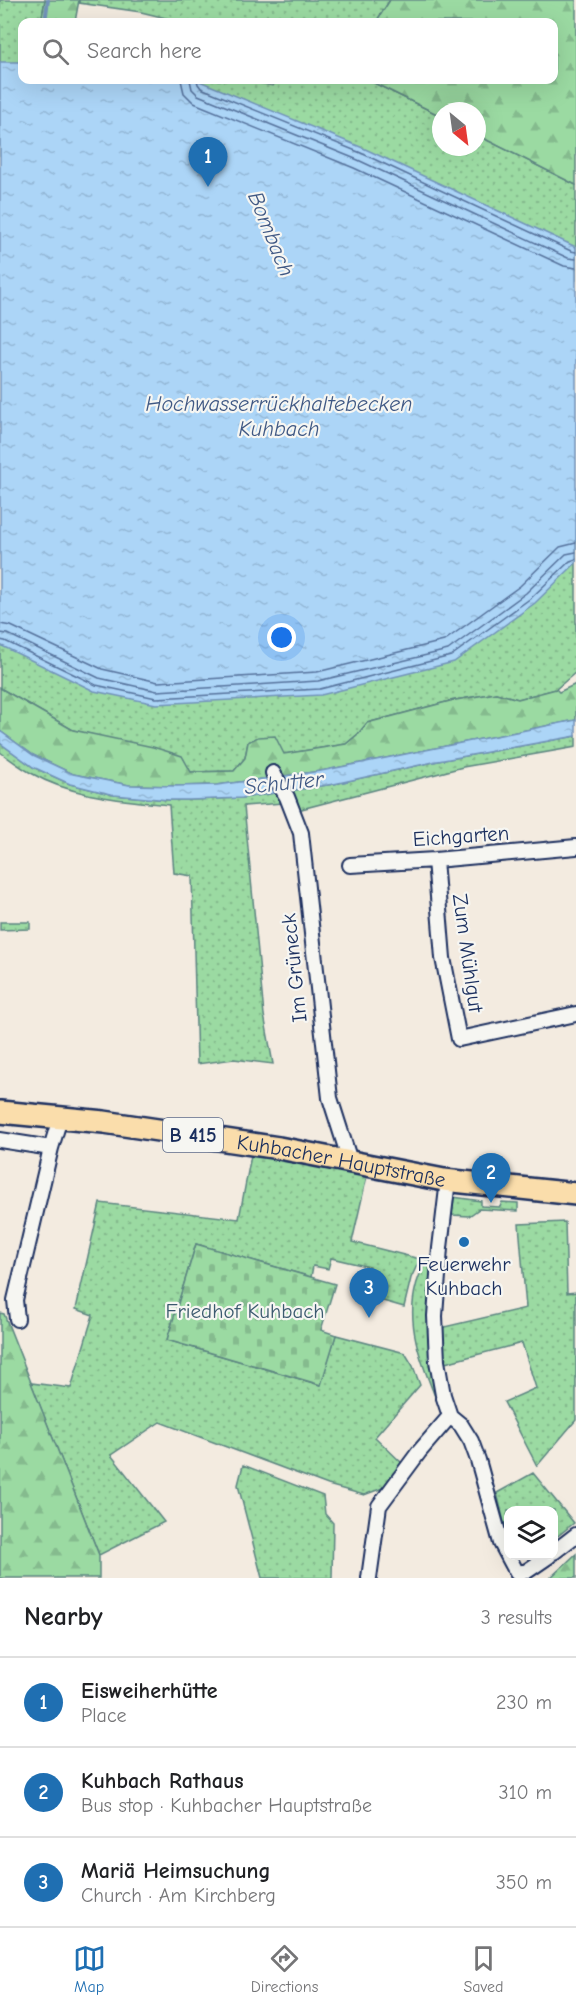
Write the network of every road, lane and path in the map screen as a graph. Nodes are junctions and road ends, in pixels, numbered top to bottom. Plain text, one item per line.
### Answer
1 (273, 773) dead end
2 (576, 847) edge
3 (435, 860) junction
4 (350, 865) dead end
5 (576, 1014) edge
6 (0, 1112) edge
7 (60, 1118) junction
8 (0, 1140) edge
9 (51, 1148) junction
10 (350, 1161) junction
11 (448, 1180) junction
12 (576, 1194) edge
13 (17, 1319) dead end
14 (450, 1416) junction
15 (576, 1535) edge
16 (558, 1549) edge
17 (543, 1560) edge
18 (516, 1576) edge
19 (369, 1578) edge

1 - 10 street, Im Grüneck
2 - 3 street, Eichgarten
3 - 4 street, Eichgarten
3 - 5 street, Zum Mühlgut
6 - 7 main road, Kuhbacher Hauptstraße / B 415
7 - 9 street
7 - 10 main road, Kuhbacher Hauptstraße / B 415
8 - 9 street
9 - 13 street
10 - 11 main road, Kuhbacher Hauptstraße / B 415
11 - 12 main road, Kuhbacher Hauptstraße / B 415
11 - 14 street
14 - 18 street
14 - 19 street
15 - 16 street
17 - 18 street

